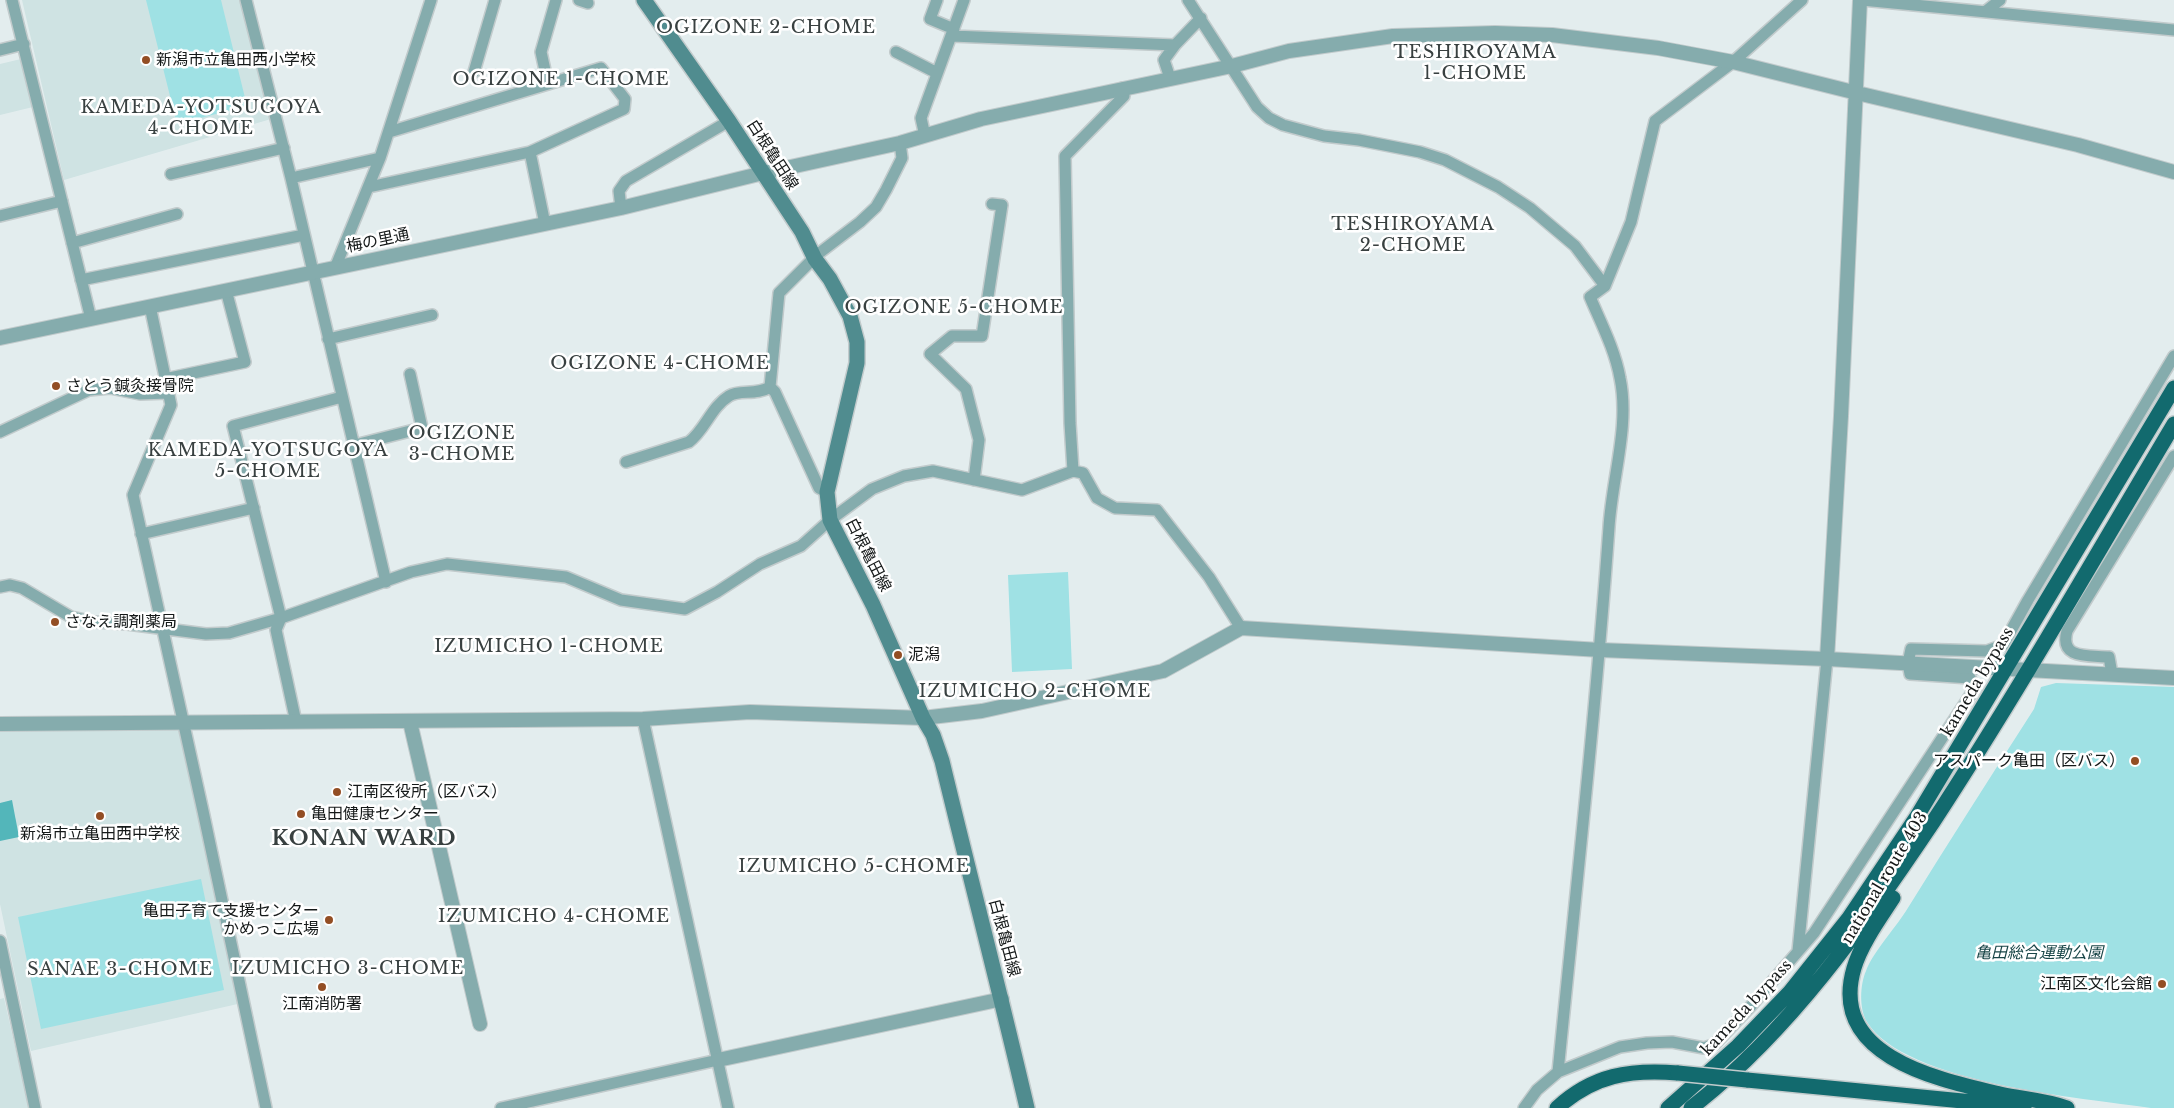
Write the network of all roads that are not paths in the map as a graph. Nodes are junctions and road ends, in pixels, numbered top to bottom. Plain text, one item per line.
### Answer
1 (12, 0) edge
2 (246, 0) edge
3 (431, 0) edge
4 (495, 0) edge
5 (556, 0) edge
6 (937, 0) edge
7 (964, 0) edge
8 (1188, 0) edge
9 (1802, 0) edge
10 (1861, 0) edge
11 (2000, 0) edge
12 (644, 1) edge
13 (1986, 11) junction
14 (1201, 18) junction
15 (2174, 30) edge
16 (953, 33) junction
17 (24, 44) junction
18 (1175, 45) junction
19 (0, 50) edge
20 (896, 52) dead end
21 (1733, 62) junction
22 (1232, 66) junction
23 (474, 72) dead end
24 (937, 73) junction
25 (1170, 78) junction
26 (548, 84) junction
27 (1123, 88) junction
28 (1857, 93) junction
29 (729, 121) junction
30 (389, 132) junction
31 (925, 136) junction
32 (900, 143) junction
33 (284, 148) junction
34 (530, 152) junction
35 (380, 158) junction
36 (2174, 172) edge
37 (763, 173) junction
38 (171, 174) dead end
39 (291, 178) junction
40 (369, 187) junction
41 (62, 201) junction
42 (992, 204) dead end
43 (621, 208) junction
44 (177, 214) dead end
45 (0, 216) edge
46 (545, 224) junction
47 (304, 235) junction
48 (72, 243) junction
49 (815, 259) junction
50 (335, 268) junction
51 (313, 272) junction
52 (81, 280) junction
53 (1605, 286) junction
54 (226, 290) junction
55 (150, 306) junction
56 (432, 315) dead end
57 (91, 319) junction
58 (0, 338) edge
59 (328, 339) junction
60 (2174, 356) edge
61 (410, 374) dead end
62 (165, 378) junction
63 (770, 387) junction
64 (2174, 388) edge
65 (168, 393) junction
66 (342, 397) junction
67 (2174, 424) edge
68 (2131, 428) dead end
69 (0, 432) edge
70 (355, 445) junction
71 (2174, 456) edge
72 (626, 462) dead end
73 (1073, 471) junction
74 (974, 480) junction
75 (827, 492) junction
76 (254, 508) junction
77 (830, 520) junction
78 (141, 534) junction
79 (2066, 536) dead end
80 (386, 582) junction
81 (0, 587) edge
82 (281, 618) junction
83 (161, 628) junction
84 (1240, 628) junction
85 (1600, 650) junction
86 (1827, 659) junction
87 (1908, 663) junction
88 (2006, 670) junction
89 (2028, 670) junction
90 (2112, 674) junction
91 (2174, 678) edge
92 (922, 718) junction
93 (644, 719) junction
94 (184, 722) junction
95 (296, 722) junction
96 (410, 722) junction
97 (0, 724) edge
98 (1972, 762) junction
99 (0, 940) edge
100 (1798, 951) junction
101 (1002, 999) junction
102 (480, 1024) dead end
103 (718, 1060) junction
104 (1558, 1072) junction
105 (1703, 1079) junction
106 (1707, 1103) edge
107 (35, 1108) edge
108 (266, 1108) edge
109 (501, 1108) edge
110 (728, 1108) edge
111 (1027, 1108) edge
112 (1524, 1108) edge
113 (1557, 1108) edge
114 (1668, 1108) edge
115 (1691, 1108) edge
116 (2036, 1108) edge
117 (2067, 1108) edge

1 - 17 street
2 - 33 street
3 - 30 street
4 - 23 street
5 - 26 street
6 - 16 street
7 - 16 street
8 - 14 street
9 - 21 street
10 - 13 street
10 - 28 street
11 - 13 street
12 - 29 main road, 白根亀田線
13 - 15 street
14 - 18 street
14 - 22 street
16 - 18 street
16 - 24 street
17 - 19 street
17 - 41 street
18 - 25 street
20 - 24 street
21 - 22 street, 梅の里通
21 - 28 street, 梅の里通
21 - 53 street
22 - 25 street, 梅の里通
22 - 53 street
24 - 31 street
25 - 27 street, 梅の里通
26 - 30 street
26 - 34 street
27 - 31 street, 梅の里通
27 - 73 street
28 - 36 street, 梅の里通
28 - 86 street
29 - 37 main road, 白根亀田線
29 - 43 street
30 - 35 street
31 - 32 street, 梅の里通
32 - 37 street, 梅の里通
32 - 49 street
33 - 38 street
33 - 39 street
34 - 40 street
34 - 46 street
35 - 39 street
35 - 40 street
37 - 43 street, 梅の里通
37 - 49 main road, 白根亀田線
39 - 47 street
40 - 50 street
41 - 45 street
41 - 48 street
42 - 74 street
43 - 46 street, 梅の里通
44 - 48 street
46 - 50 street, 梅の里通
47 - 51 street
47 - 52 street
48 - 52 street
49 - 63 street
49 - 75 main road, 白根亀田線
50 - 51 street, 梅の里通
51 - 54 street, 梅の里通
51 - 59 street
52 - 57 street
53 - 85 street
54 - 55 street, 梅の里通
54 - 62 street
55 - 57 street, 梅の里通
55 - 62 street
56 - 59 street
57 - 58 street, 梅の里通
59 - 66 street
60 - 87 street
61 - 70 street
62 - 65 street
63 - 72 street
63 - 75 street
64 - 88 highway, kameda bypass
65 - 69 street
65 - 78 street
66 - 70 street
66 - 76 street
67 - 89 highway, kameda bypass
68 - 79 street
70 - 80 street
71 - 90 street
73 - 74 street
73 - 84 street
74 - 77 street
75 - 77 main road, 白根亀田線
76 - 78 street
76 - 82 street
77 - 80 street
77 - 92 main road, 白根亀田線
78 - 83 street
80 - 82 street
81 - 83 street
82 - 83 street
82 - 95 street
83 - 94 street
84 - 85 street
84 - 92 street
85 - 86 street
85 - 104 street
86 - 87 street
86 - 100 street
87 - 88 street
87 - 100 street
88 - 89 street
88 - 105 highway, kameda bypass
89 - 90 street
89 - 98 highway, kameda bypass
90 - 91 street
92 - 93 street
92 - 101 main road, 白根亀田線
93 - 96 street
93 - 103 street
94 - 95 street
94 - 97 street
94 - 108 street
95 - 96 street
96 - 102 street
98 - 106 highway, kameda bypass
98 - 117 highway, national route 403
99 - 107 street
100 - 104 street
101 - 103 street
101 - 111 main road, 白根亀田線
103 - 109 street
103 - 110 street
104 - 112 street
105 - 106 highway
105 - 114 highway, kameda bypass
106 - 115 highway, kameda bypass
113 - 116 highway, bridge

